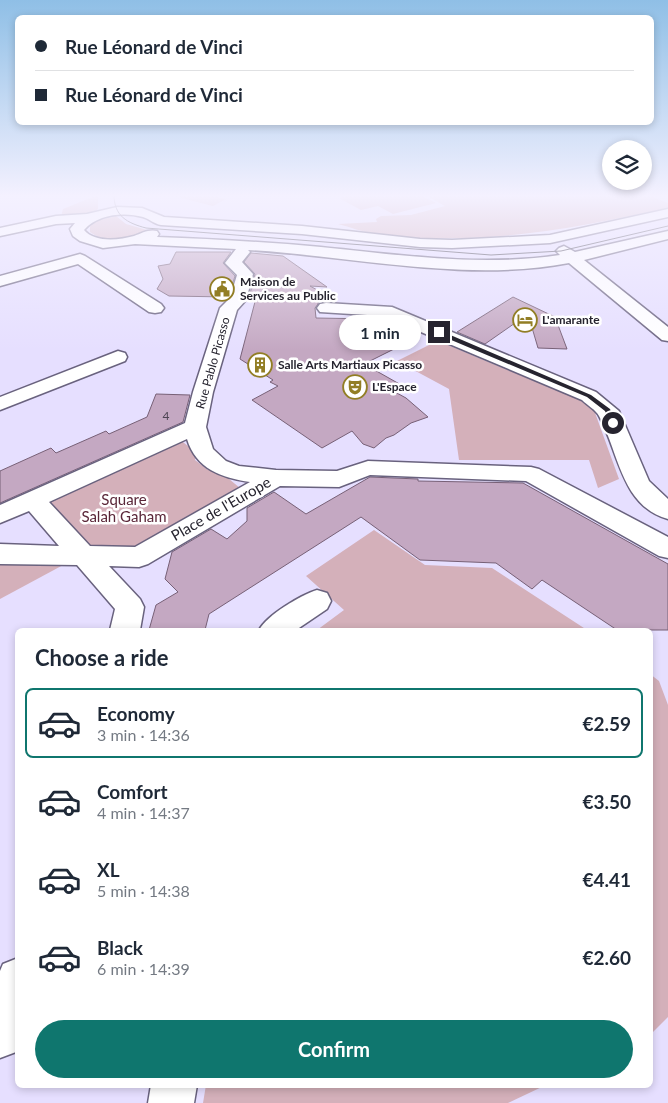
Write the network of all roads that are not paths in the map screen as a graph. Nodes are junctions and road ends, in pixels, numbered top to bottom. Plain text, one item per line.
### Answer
1 (245, 246) edge
2 (559, 246) edge
3 (621, 246) edge
4 (242, 252) dead end
5 (573, 258) junction
6 (0, 266) edge
7 (52, 266) junction
8 (0, 280) edge
9 (155, 308) dead end
10 (326, 308) dead end
11 (668, 336) edge
12 (118, 357) dead end
13 (0, 404) edge
14 (195, 427) junction
15 (276, 478) junction
16 (33, 500) junction
17 (668, 510) edge
18 (0, 515) edge
19 (668, 548) edge
20 (0, 554) edge
21 (84, 557) junction
22 (317, 601) dead end
23 (128, 619) edge
24 (277, 628) edge
25 (15, 988) edge
26 (0, 1036) edge
27 (174, 1088) edge
28 (171, 1103) edge

1 - 5 street
2 - 5 street
3 - 5 street
4 - 14 street, Rue Pablo Picasso
5 - 11 street
6 - 7 street
7 - 8 street
7 - 9 street
10 - 17 street
12 - 13 street
14 - 15 street, Place de l'Europe
14 - 16 street
15 - 19 street
15 - 21 street, Place de l'Europe
16 - 18 street
16 - 21 street
20 - 21 street, Place de l'Europe
21 - 23 street
22 - 24 street
25 - 26 street
27 - 28 street

